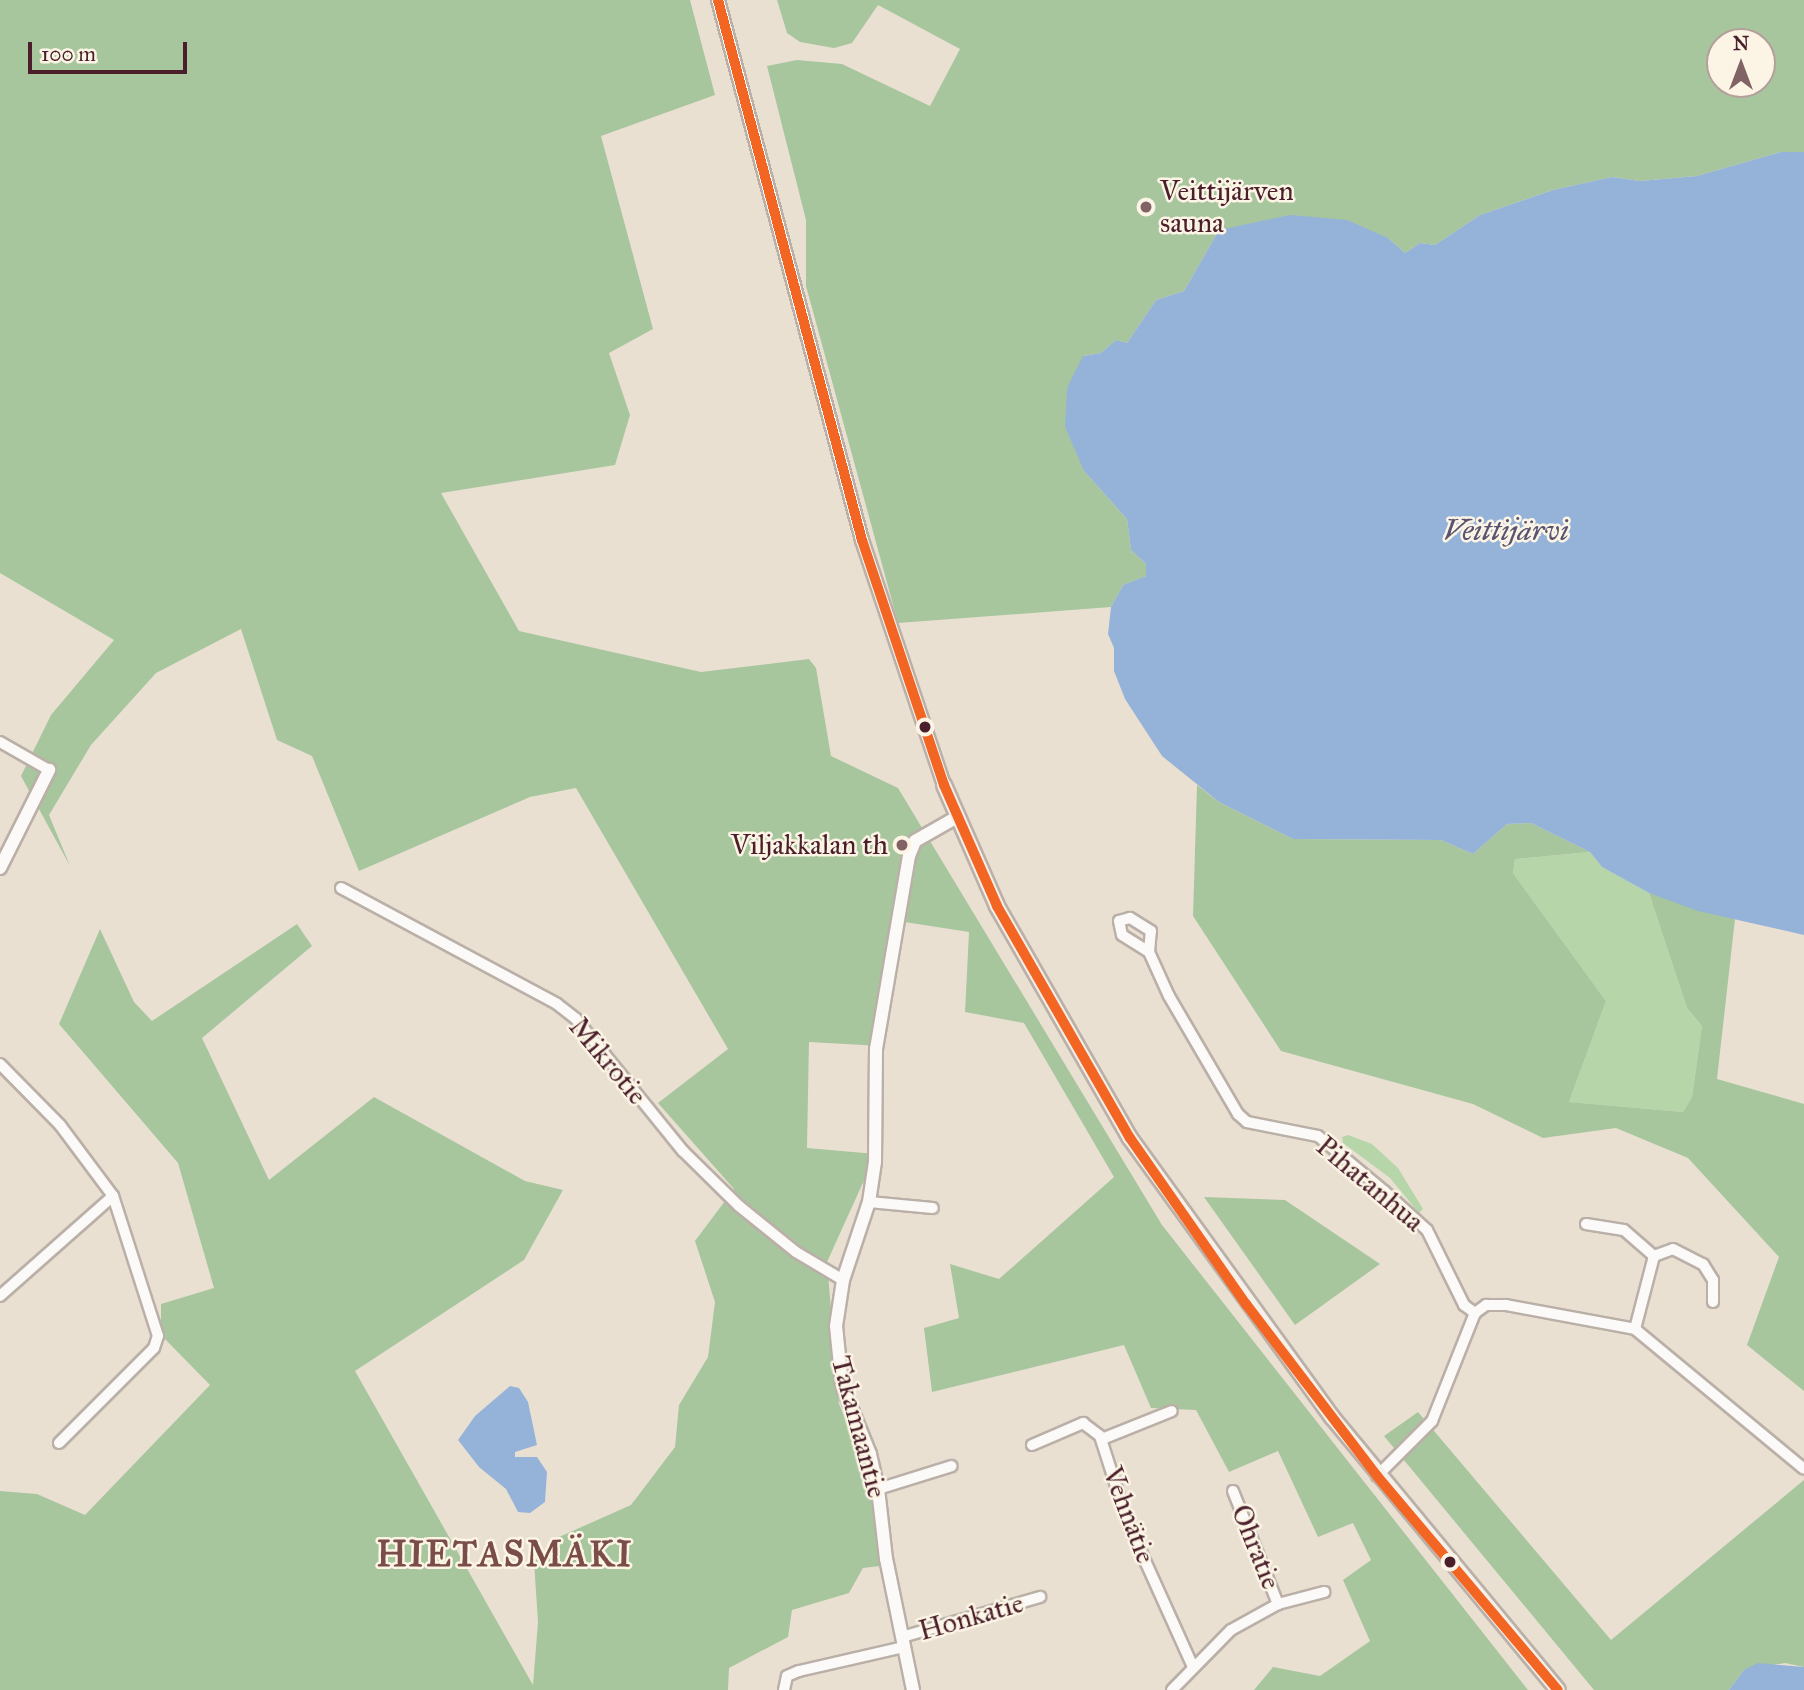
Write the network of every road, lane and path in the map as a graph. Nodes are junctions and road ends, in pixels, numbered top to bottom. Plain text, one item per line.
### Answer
1 (718, 0) edge
2 (0, 742) edge
3 (48, 770) joint
4 (944, 785) joint
5 (957, 817) junction
6 (0, 868) edge
7 (341, 888) dead end
8 (1149, 952) dead end
9 (0, 1064) edge
10 (113, 1196) junction
11 (869, 1202) junction
12 (933, 1208) dead end
13 (1587, 1224) dead end
14 (1654, 1256) junction
15 (843, 1280) junction
16 (0, 1296) edge
17 (1713, 1302) dead end
18 (1475, 1313) junction
19 (1635, 1329) junction
20 (1172, 1411) dead end
21 (1102, 1439) junction
22 (59, 1443) dead end
23 (1032, 1445) dead end
24 (952, 1466) dead end
25 (1804, 1469) edge
26 (1377, 1476) junction
27 (878, 1489) junction
28 (1233, 1491) dead end
29 (1324, 1592) dead end
30 (1040, 1597) dead end
31 (1278, 1604) junction
32 (903, 1642) junction
33 (1192, 1665) junction
34 (784, 1690) edge
35 (913, 1690) edge
36 (1172, 1690) edge
37 (1558, 1690) edge

1 - 4 street
2 - 3 street
3 - 6 street
4 - 5 main road
5 - 11 street, Takamaantie
5 - 26 main road
7 - 15 street, Mikrotie
8 - 18 street, Pihatanhua
9 - 10 street
10 - 16 street
10 - 22 street
11 - 12 street
11 - 15 street, Takamaantie
13 - 14 street
14 - 17 street
14 - 19 street
15 - 27 street, Takamaantie
18 - 19 street
18 - 26 street
19 - 25 street
20 - 21 street
21 - 23 street, Vehnätie
21 - 33 street, Vehnätie
24 - 27 street
26 - 37 main road
27 - 32 street, Takamaantie
28 - 31 street, Ohratie
29 - 31 street
30 - 32 street, Honkatie
31 - 33 street
32 - 34 street, Honkatie
32 - 35 street, Takamaantie
33 - 36 street

